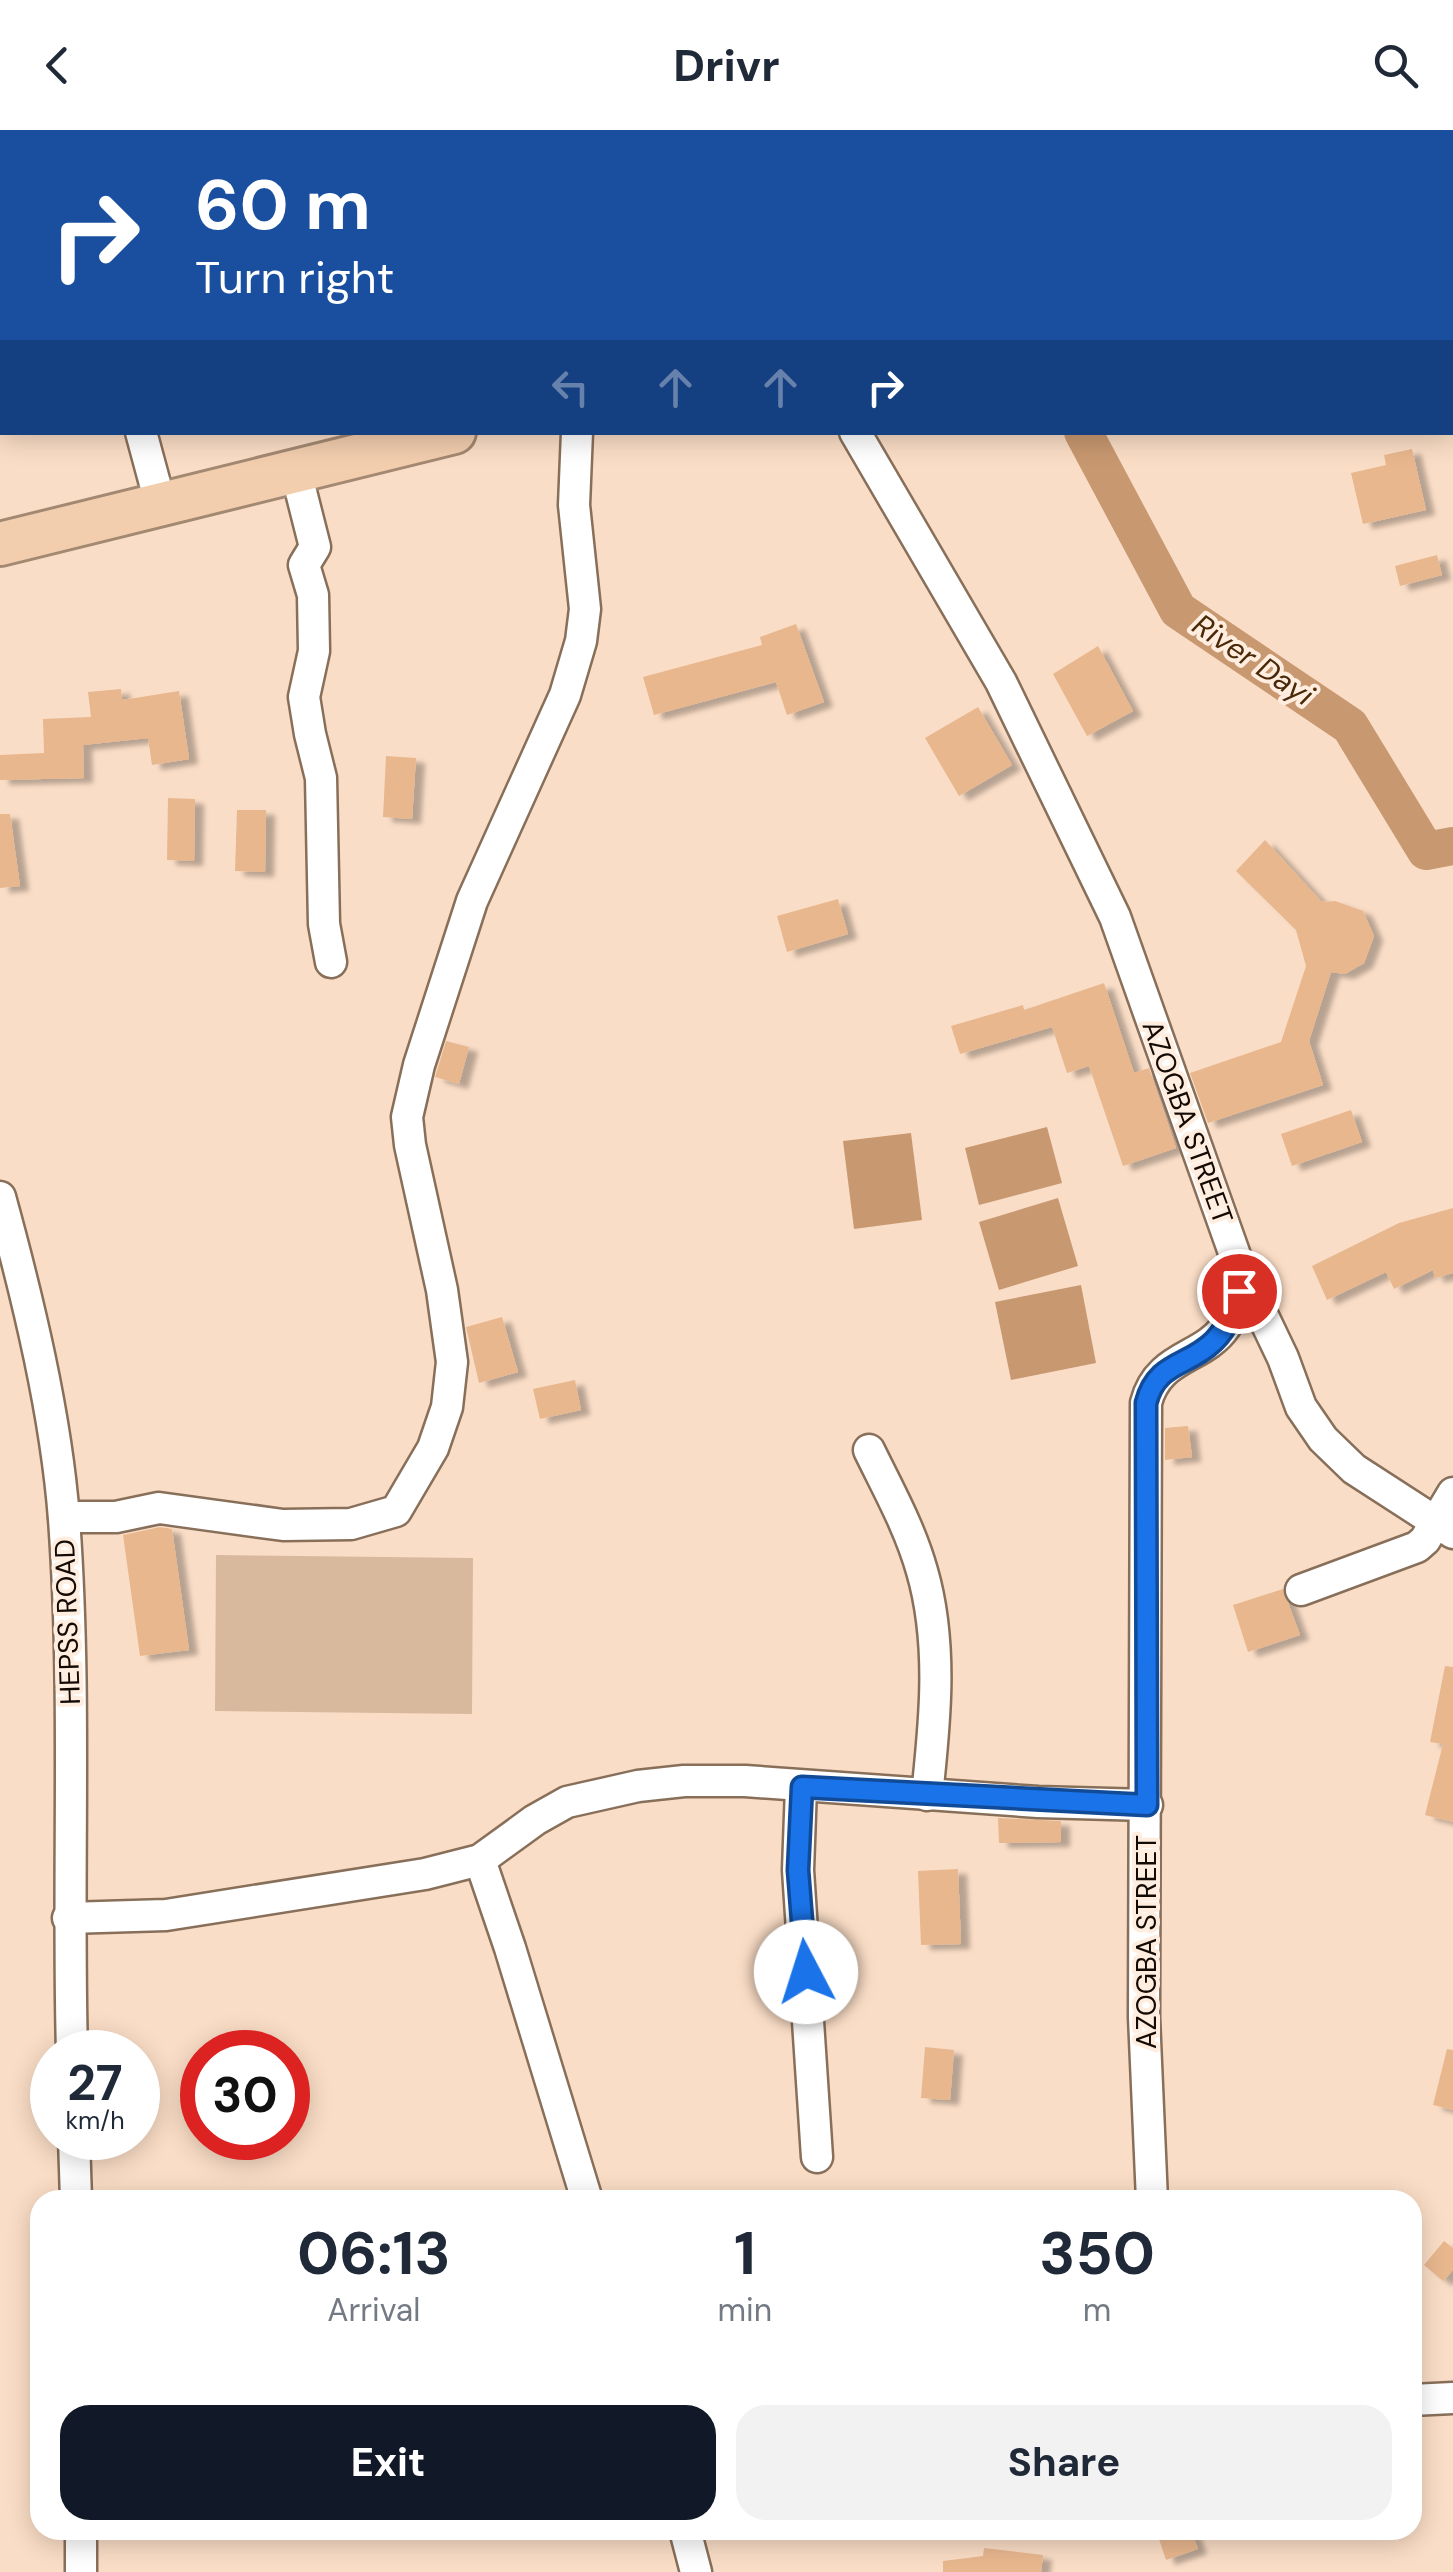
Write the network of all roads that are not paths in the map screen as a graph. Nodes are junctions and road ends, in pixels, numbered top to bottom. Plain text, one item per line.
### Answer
1 (142, 435) edge
2 (442, 435) edge
3 (577, 435) edge
4 (857, 435) edge
5 (296, 472) junction
6 (161, 506) junction
7 (0, 544) edge
8 (331, 962) dead end
9 (0, 1197) edge
10 (1237, 1261) junction
11 (868, 1450) dead end
12 (1453, 1493) edge
13 (64, 1517) junction
14 (1445, 1527) edge
15 (1301, 1590) dead end
16 (802, 1787) junction
17 (926, 1795) junction
18 (1147, 1805) junction
19 (480, 1860) junction
20 (68, 1918) junction
21 (71, 2030) edge
22 (818, 2157) dead end
23 (75, 2160) edge
24 (76, 2190) edge
25 (584, 2190) edge
26 (1152, 2190) edge
27 (1453, 2398) edge
28 (1422, 2400) edge
29 (81, 2540) edge
30 (688, 2540) edge
31 (81, 2572) edge
32 (696, 2572) edge

1 - 6 street
2 - 5 highway
3 - 13 street
4 - 10 street, AZOGBA STREET
5 - 6 highway
5 - 8 street
6 - 7 highway
9 - 13 street, HEPSS ROAD
10 - 14 street
10 - 18 street, AZOGBA STREET
11 - 17 street
12 - 14 street
13 - 20 street, HEPSS ROAD
14 - 15 street
16 - 17 street
16 - 19 street
16 - 22 street
17 - 18 street
18 - 26 street, AZOGBA STREET
19 - 20 street
19 - 25 street
20 - 21 street, HEPSS ROAD
23 - 24 street
27 - 28 street
29 - 31 street
30 - 32 street

